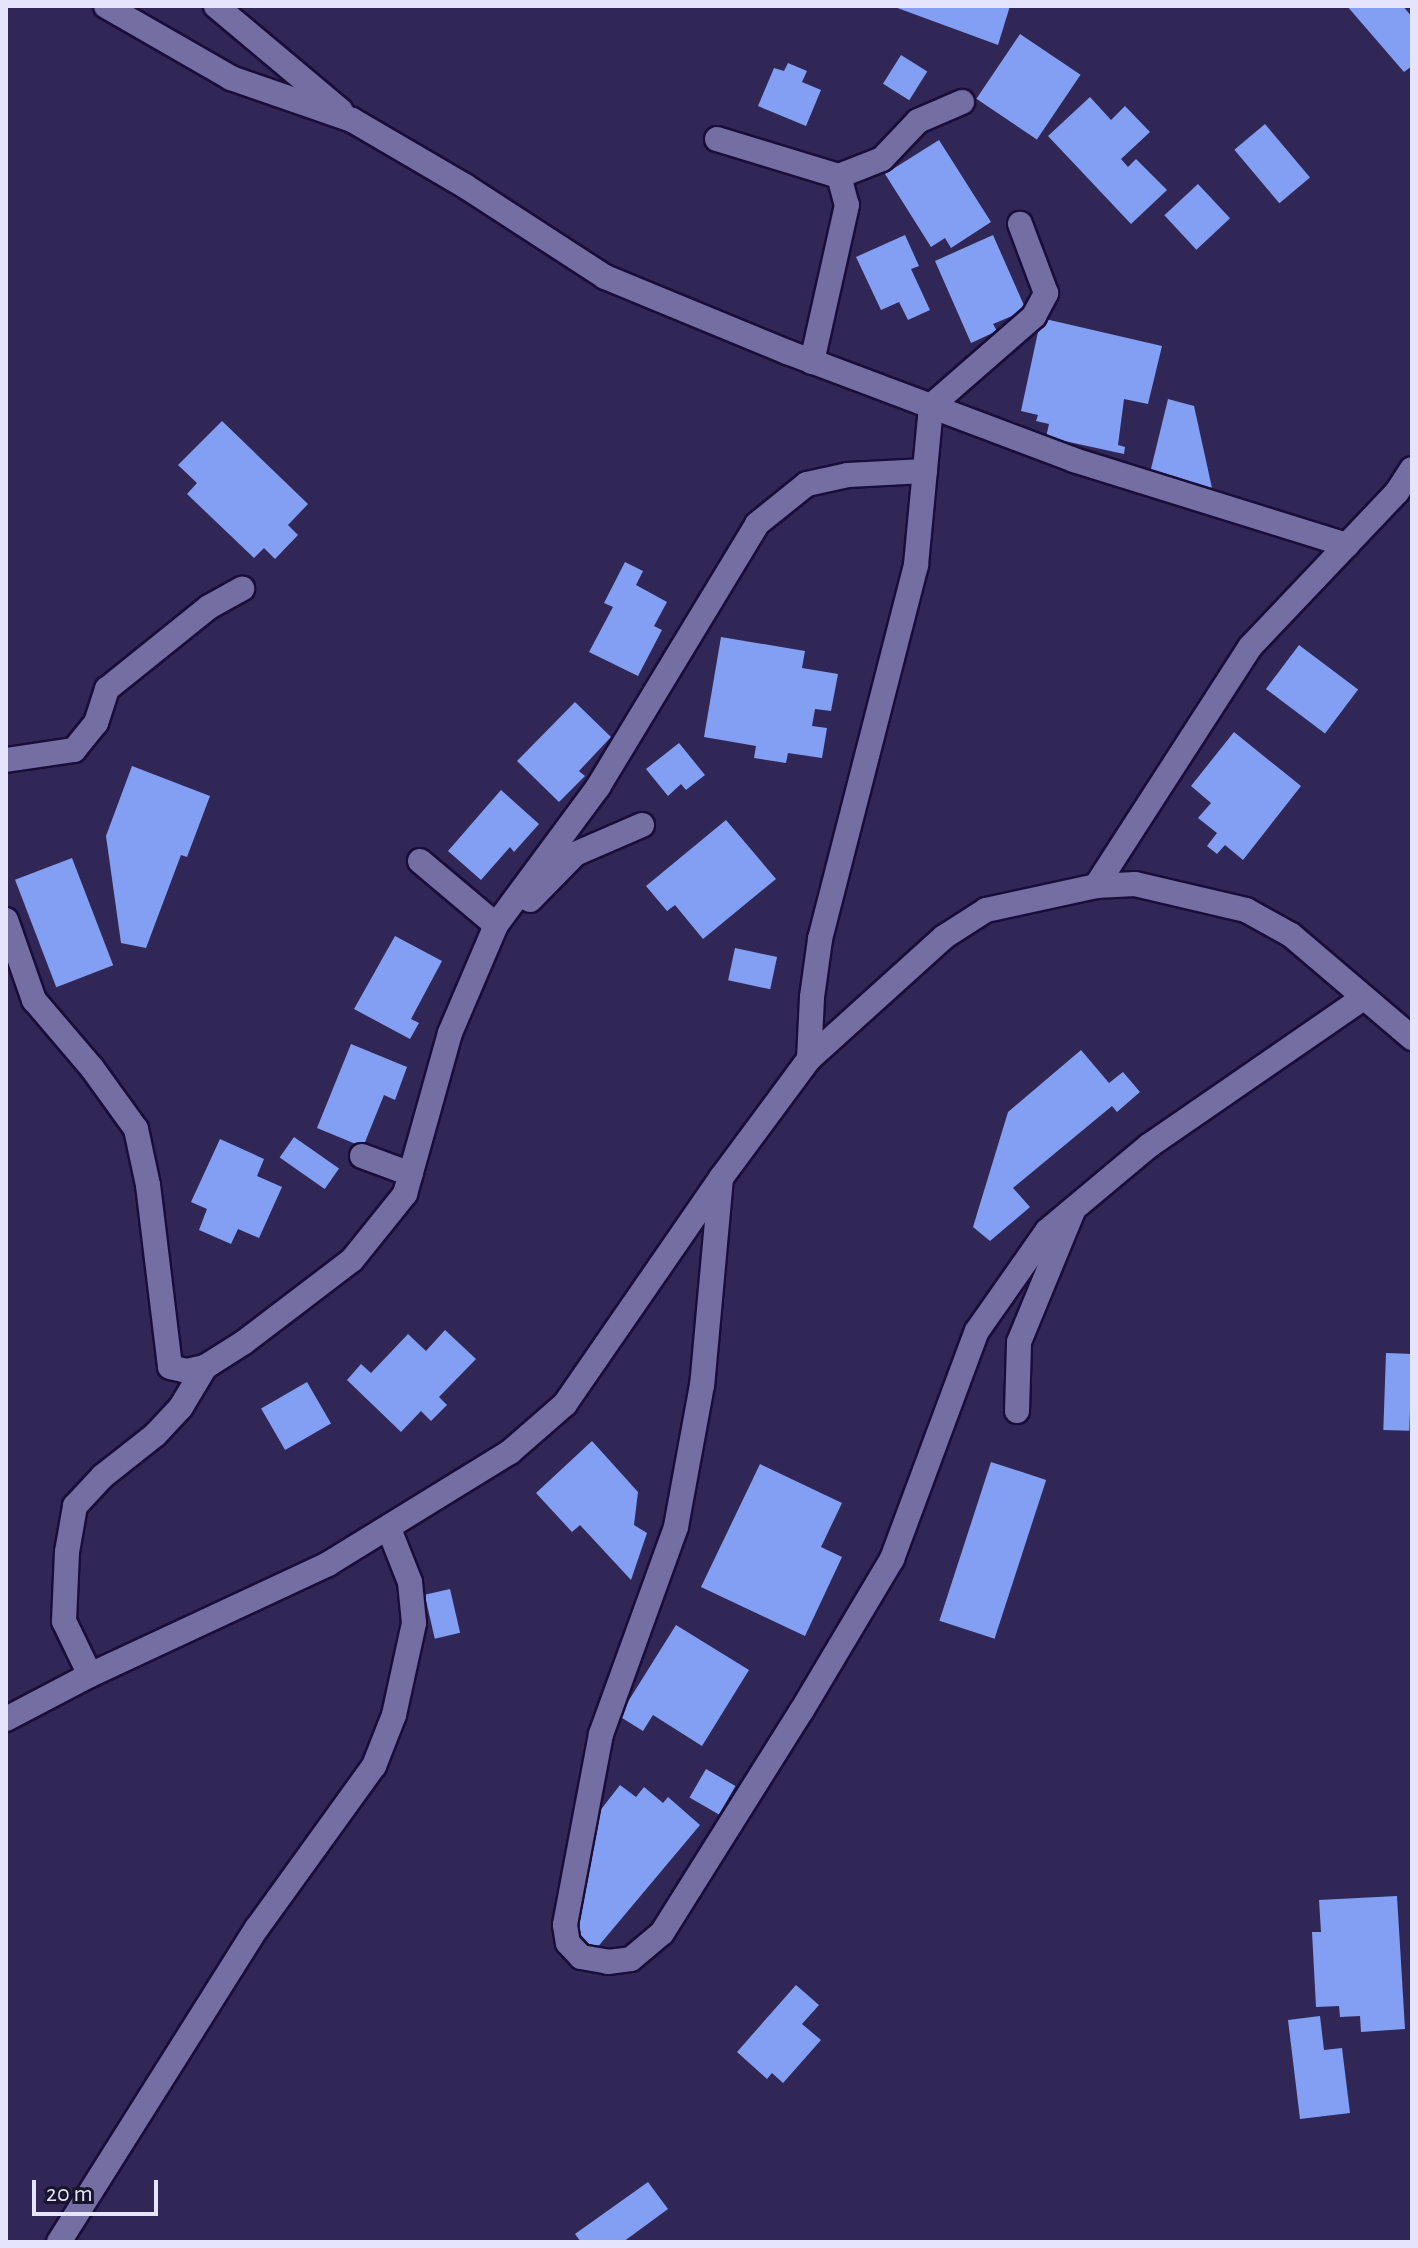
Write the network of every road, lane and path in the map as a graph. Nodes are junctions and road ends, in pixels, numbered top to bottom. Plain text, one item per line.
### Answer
1 (106, 6) edge
2 (216, 6) edge
3 (962, 102) dead end
4 (352, 120) junction
5 (717, 139) dead end
6 (839, 176) junction
7 (1020, 224) dead end
8 (812, 362) junction
9 (931, 406) junction
10 (1412, 469) edge
11 (925, 471) junction
12 (1347, 545) junction
13 (242, 589) dead end
14 (6, 760) edge
15 (642, 825) dead end
16 (420, 861) dead end
17 (1096, 886) junction
18 (6, 920) edge
19 (491, 934) junction
20 (1362, 999) junction
21 (1412, 1038) edge
22 (809, 1059) junction
23 (362, 1156) dead end
24 (411, 1174) junction
25 (721, 1178) junction
26 (1074, 1208) junction
27 (205, 1367) junction
28 (1017, 1411) dead end
29 (389, 1529) junction
30 (90, 1675) junction
31 (6, 1719) edge
32 (59, 2242) edge

1 - 4 street
2 - 4 street
3 - 6 street
4 - 8 street
5 - 6 street
6 - 8 street
7 - 9 street
8 - 9 street
9 - 11 street
9 - 12 street
10 - 12 street
11 - 19 street
11 - 22 street
12 - 17 street
13 - 14 street
15 - 19 street
16 - 19 street
17 - 20 street
17 - 22 street
18 - 27 street
19 - 24 street
20 - 21 street
20 - 26 street
22 - 25 street
23 - 24 street
24 - 27 street
25 - 26 street
25 - 29 street
26 - 28 street
27 - 30 street
29 - 30 street
29 - 32 street
30 - 31 street

